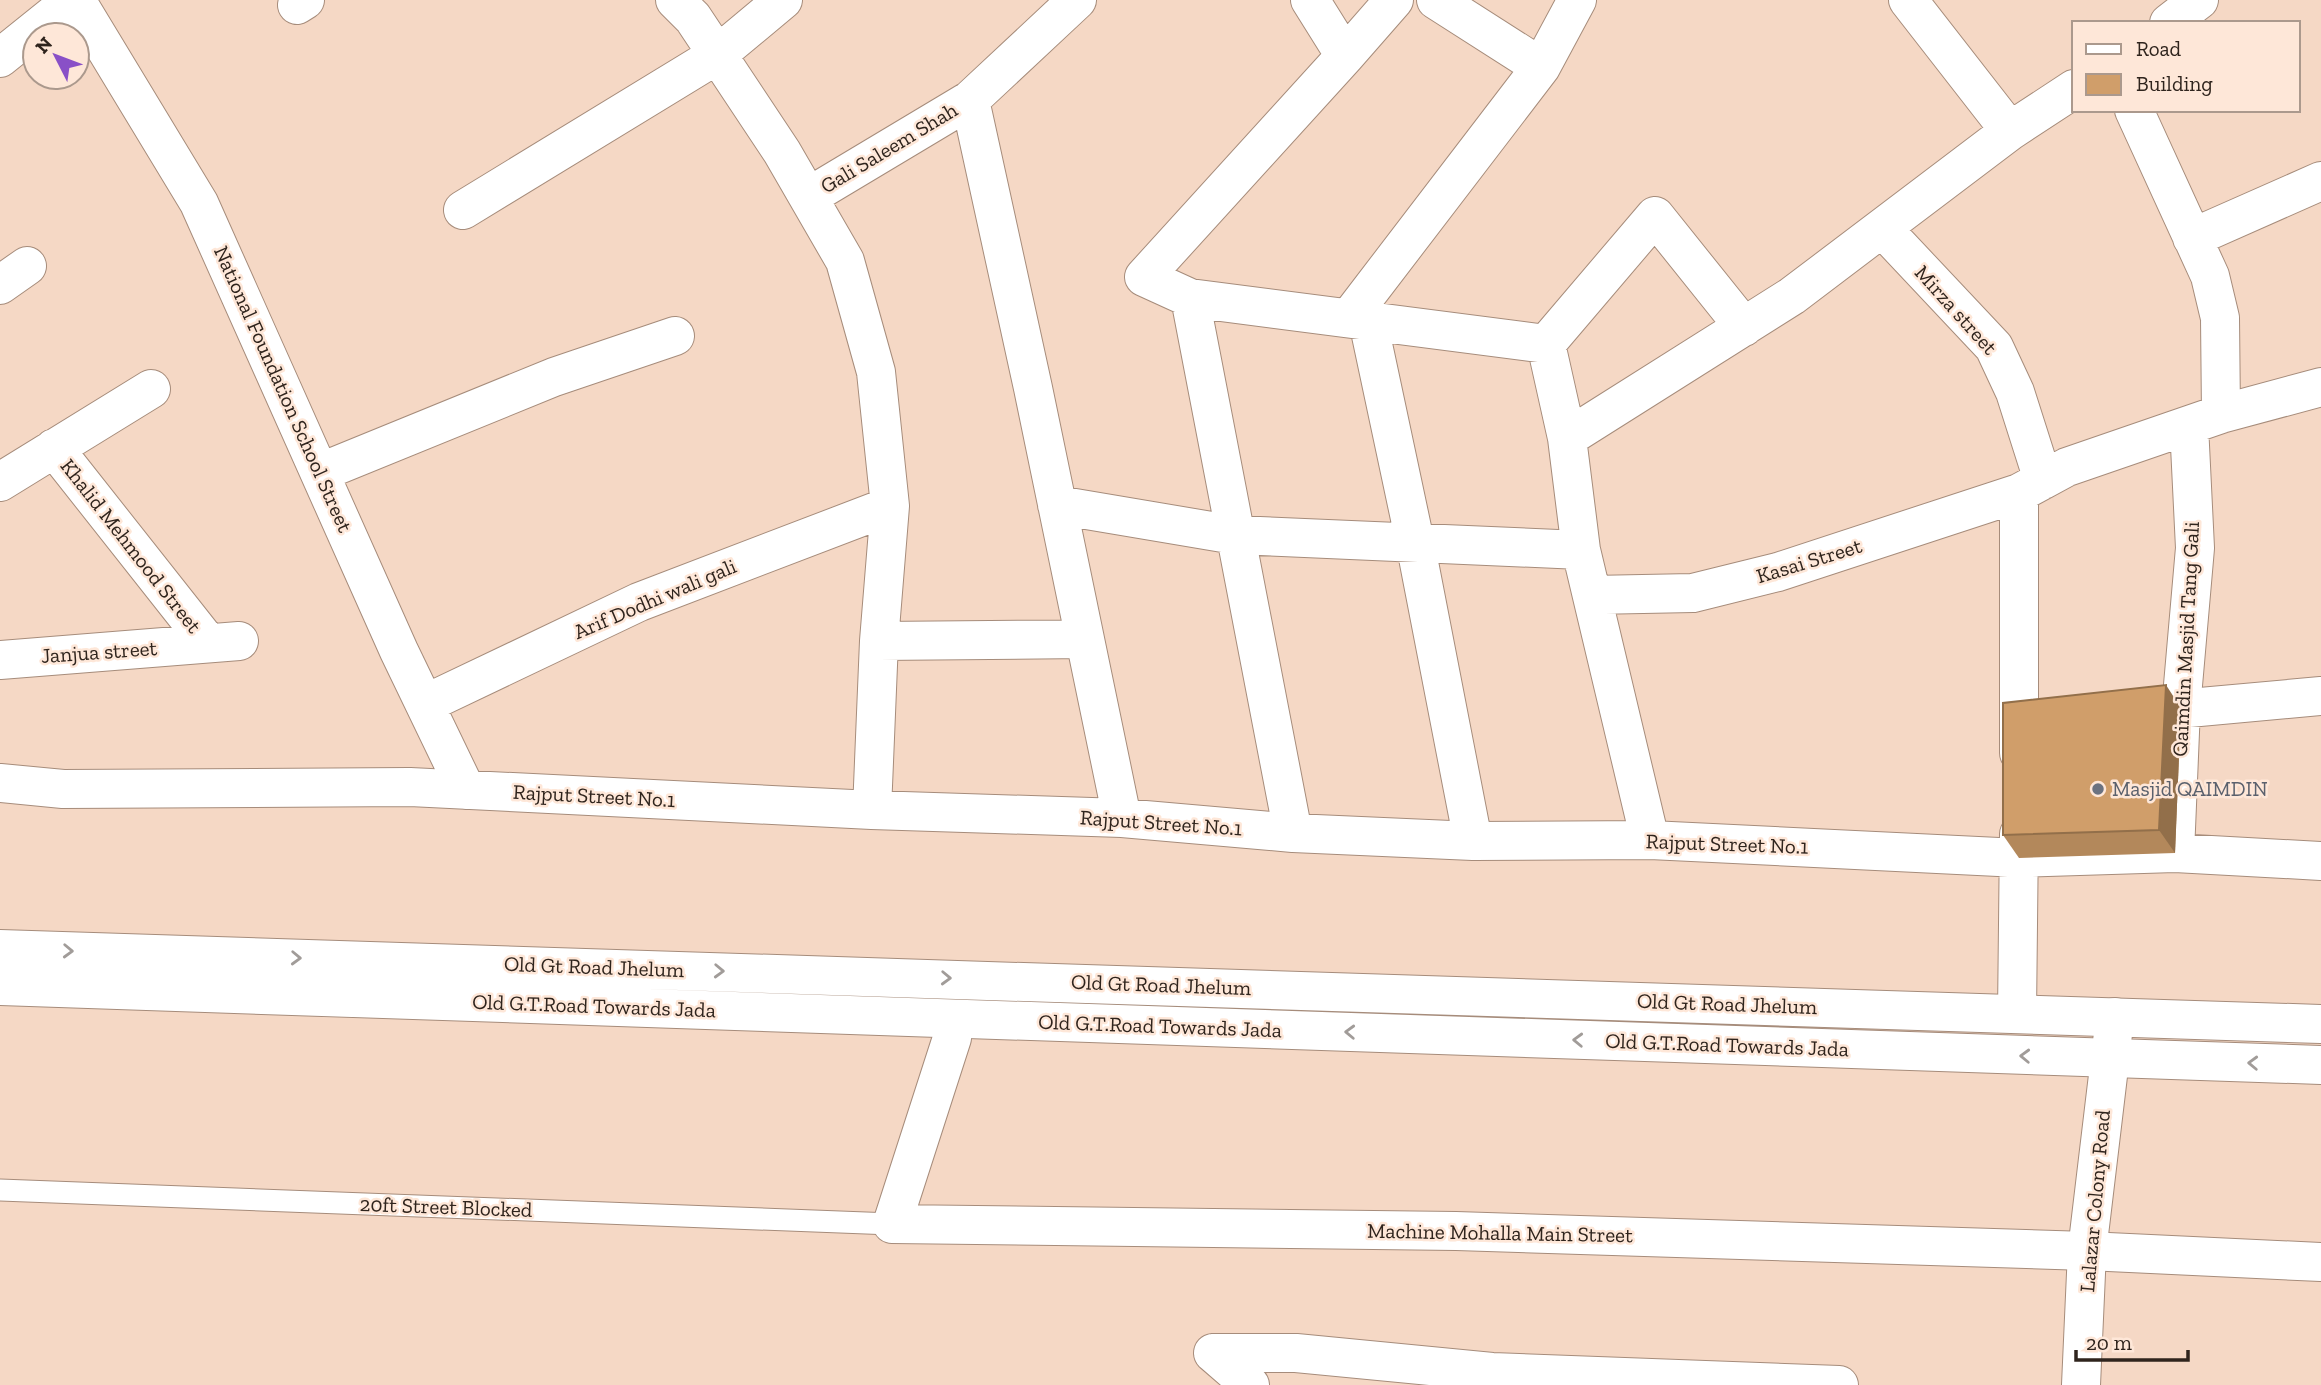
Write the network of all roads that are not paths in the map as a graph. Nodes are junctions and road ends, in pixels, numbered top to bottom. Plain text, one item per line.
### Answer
1 (74, 0) edge
2 (675, 0) edge
3 (783, 0) edge
4 (1076, 0) edge
5 (1310, 0) edge
6 (1394, 0) edge
7 (1436, 0) edge
8 (1577, 0) edge
9 (1908, 0) edge
10 (717, 55) junction
11 (1345, 56) junction
12 (0, 58) edge
13 (1541, 68) junction
14 (2072, 90) edge
15 (970, 100) junction
16 (2135, 112) edge
17 (2010, 131) junction
18 (2321, 181) edge
19 (808, 197) junction
20 (463, 210) dead end
21 (1882, 228) junction
22 (2192, 238) junction
23 (1190, 298) junction
24 (1359, 320) junction
25 (1744, 327) junction
26 (675, 336) dead end
27 (1546, 344) junction
28 (2321, 387) edge
29 (151, 389) dead end
30 (2205, 420) junction
31 (1567, 438) junction
32 (54, 448) junction
33 (321, 472) junction
34 (0, 482) edge
35 (2031, 486) junction
36 (1057, 505) junction
37 (890, 506) junction
38 (1235, 536) junction
39 (1415, 542) junction
40 (1581, 550) junction
41 (1592, 595) junction
42 (1085, 639) junction
43 (879, 641) junction
44 (224, 642) joint
45 (0, 660) edge
46 (2317, 697) edge
47 (425, 704) junction
48 (2181, 708) junction
49 (2127, 714) edge
50 (2059, 722) edge
51 (2019, 726) junction
52 (0, 783) edge
53 (466, 790) junction
54 (872, 810) junction
55 (1122, 818) junction
56 (1293, 833) junction
57 (1650, 840) junction
58 (1473, 841) junction
59 (2175, 853) junction
60 (2019, 858) junction
61 (2321, 861) edge
62 (0, 949) edge
63 (0, 986) edge
64 (2017, 1014) junction
65 (2115, 1017) junction
66 (953, 1019) junction
67 (2321, 1024) edge
68 (2109, 1059) junction
69 (2321, 1065) edge
70 (0, 1190) edge
71 (892, 1224) junction
72 (2087, 1251) junction
73 (2321, 1262) edge
74 (1384, 1374) edge
75 (1250, 1385) edge
76 (1839, 1385) edge
77 (2081, 1385) edge

1 - 12 street
1 - 33 street, National Foundation School Street
2 - 10 street
3 - 10 street
4 - 15 street, Gali Saleem Shah
5 - 11 street
6 - 11 street
7 - 13 street
8 - 13 street
9 - 17 street
10 - 19 street
10 - 20 street
11 - 23 street
13 - 24 street
14 - 17 street
15 - 19 street, Gali Saleem Shah
15 - 36 street
16 - 22 street, Qaimdin Masjid Tang Gali
17 - 21 street
18 - 22 street
19 - 37 street
21 - 25 street
21 - 35 street, Mirza street
22 - 30 street, Qaimdin Masjid Tang Gali
23 - 24 street
23 - 38 street
24 - 27 street
24 - 39 street
25 - 27 street
25 - 31 street
26 - 33 street
27 - 31 street
28 - 30 street, Kasai Street
29 - 32 street
30 - 35 street, Kasai Street
30 - 48 street, Qaimdin Masjid Tang Gali
31 - 40 street
32 - 34 street
32 - 44 street, Khalid Mehmood Street
33 - 47 street, National Foundation School Street
35 - 41 street, Kasai Street
35 - 51 street, Mirza street
36 - 38 street
36 - 42 street
37 - 43 street
37 - 47 street, Arif Dodhi wali gali
38 - 39 street
38 - 56 street
39 - 40 street
39 - 58 street
40 - 41 street
41 - 57 street
42 - 43 street
42 - 55 street
43 - 54 street
44 - 45 street, Janjua street
46 - 48 street
47 - 53 street, National Foundation School Street
48 - 49 street
48 - 59 street, Qaimdin Masjid Tang Gali
50 - 51 street
51 - 60 street, Mirza street
52 - 53 street, Rajput Street No.1
53 - 54 street, Rajput Street No.1
54 - 55 street, Rajput Street No.1
55 - 56 street, Rajput Street No.1
56 - 58 street, Rajput Street No.1
57 - 58 street, Rajput Street No.1
57 - 60 street, Rajput Street No.1
59 - 60 street, Rajput Street No.1
59 - 61 street, Rajput Street No.1
60 - 64 street, Mirza street
62 -> 64 street, Old Gt Road Jhelum
63 - 66 street, Old G.T.Road Towards Jada
64 - 65 street, Old Gt Road Jhelum
65 - 67 street, Old Gt Road Jhelum
65 - 68 street, Lalazar Colony Road
68 -> 66 street, Old G.T.Road Towards Jada
66 - 71 street
69 -> 68 street, Old G.T.Road Towards Jada
68 - 72 street, Lalazar Colony Road
70 - 71 lane, 20ft Street Blocked
71 - 72 street, Machine Mohalla Main Street
72 - 73 street, Machine Mohalla Main Street
72 - 77 street, Lalazar Colony Road
74 - 75 street
74 - 76 street

